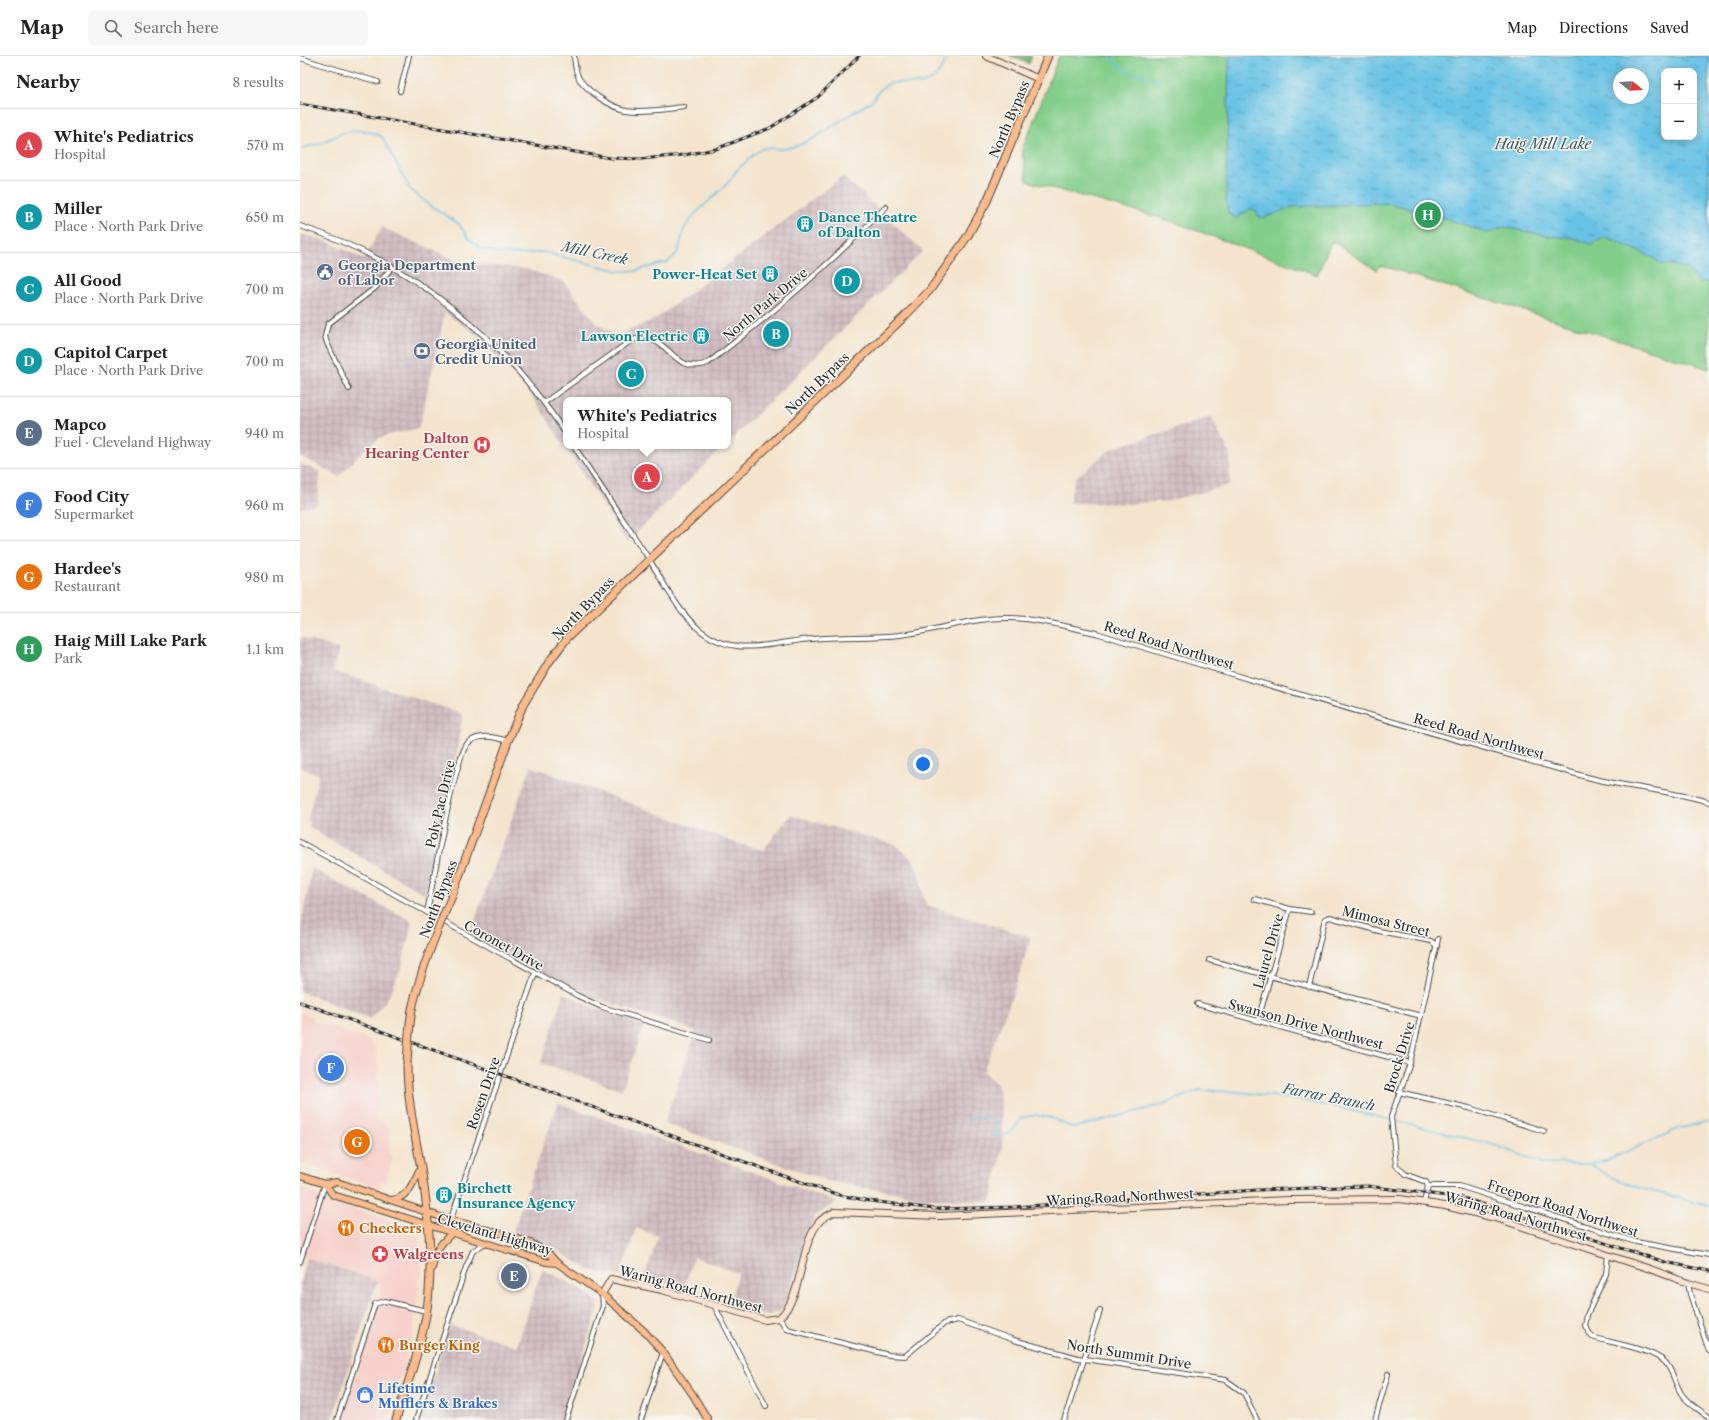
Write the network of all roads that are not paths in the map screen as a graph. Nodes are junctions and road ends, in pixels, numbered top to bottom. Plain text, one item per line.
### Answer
1 (409, 56) edge
2 (574, 56) edge
3 (986, 56) edge
4 (1048, 56) edge
5 (300, 58) edge
6 (1039, 79) junction
7 (378, 82) dead end
8 (400, 91) dead end
9 (684, 108) dead end
10 (886, 207) dead end
11 (300, 226) edge
12 (392, 267) junction
13 (349, 389) dead end
14 (545, 402) junction
15 (563, 429) edge
16 (576, 449) edge
17 (649, 560) junction
18 (508, 741) junction
19 (1709, 802) edge
20 (300, 842) edge
21 (1254, 899) dead end
22 (1290, 909) junction
23 (1311, 912) dead end
24 (427, 913) junction
25 (1438, 940) dead end
26 (1437, 946) junction
27 (1209, 960) dead end
28 (535, 973) junction
29 (1271, 977) junction
30 (1310, 987) junction
31 (1197, 1004) dead end
32 (1422, 1016) junction
33 (1258, 1020) junction
34 (709, 1040) dead end
35 (1410, 1063) junction
36 (1399, 1092) junction
37 (1544, 1131) dead end
38 (421, 1167) junction
39 (300, 1176) edge
40 (325, 1184) junction
41 (1428, 1186) junction
42 (392, 1200) junction
43 (1424, 1202) junction
44 (427, 1212) junction
45 (452, 1219) junction
46 (428, 1226) junction
47 (453, 1232) junction
48 (486, 1242) junction
49 (1608, 1255) junction
50 (1709, 1255) edge
51 (300, 1262) edge
52 (557, 1263) junction
53 (430, 1281) junction
54 (1688, 1283) junction
55 (1709, 1288) edge
56 (602, 1294) junction
57 (715, 1306) junction
58 (1100, 1311) dead end
59 (426, 1312) junction
60 (779, 1318) junction
61 (1709, 1351) edge
62 (663, 1352) junction
63 (1084, 1359) junction
64 (1388, 1374) dead end
65 (766, 1406) dead end
66 (1709, 1417) edge
67 (336, 1420) edge
68 (396, 1420) edge
69 (416, 1420) edge
70 (566, 1420) edge
71 (642, 1420) edge
72 (708, 1420) edge
73 (1064, 1420) edge
74 (1257, 1420) edge
75 (1374, 1420) edge

1 - 8 street
2 - 9 street
3 - 6 street
4 - 6 highway, North Bypass
5 - 7 street
6 - 17 highway, North Bypass
10 - 14 street, North Park Drive
11 - 12 street
12 - 13 street
12 - 14 street
14 - 15 street
16 - 17 street, Reed Road Northwest
17 - 18 highway, North Bypass
17 - 19 street, Reed Road Northwest
18 - 24 street, Poly Pac Drive
18 - 38 highway, North Bypass, bridge
20 - 24 street, Coronet Drive
21 - 22 street
22 - 23 street
22 - 29 street, Laurel Drive
24 - 28 street, Coronet Drive
25 - 26 street, Brock Drive
26 - 30 street, Mimosa Street
26 - 32 street, Brock Drive
27 - 29 street
28 - 34 street, Coronet Drive
28 - 45 street, Rosen Drive
29 - 30 street
29 - 33 street, Laurel Drive
30 - 32 street
31 - 33 street, Swanson Drive Northwest
32 - 35 street, Brock Drive
33 - 35 street, Swanson Drive Northwest
35 - 36 street, Brock Drive
36 - 37 street
36 - 41 street, Brock Drive
38 - 42 main road
38 - 44 highway, North Bypass
39 - 40 main road
40 - 42 main road, Cleveland Highway
40 - 46 main road, Cleveland Highway
40 - 51 street
41 - 43 street
41 - 50 street, Freeport Road Northwest
42 - 44 main road, Cleveland Highway
43 - 49 street, Waring Road Northwest
43 - 60 street, Waring Road Northwest
44 - 45 main road, Cleveland Highway
44 - 46 highway, North Bypass
45 - 52 main road, Cleveland Highway
46 - 47 main road, Cleveland Highway
46 - 53 highway, North Bypass
47 - 48 main road, Cleveland Highway
47 - 53 main road
48 - 52 main road, Cleveland Highway
48 - 69 street
49 - 54 street, Waring Road Northwest
49 - 66 street
52 - 56 main road, Cleveland Highway
53 - 59 highway, North Bypass
54 - 55 street, Waring Road Northwest
54 - 61 street
56 - 57 street, Waring Road Northwest
56 - 62 main road, Cleveland Highway
56 - 70 street
57 - 60 street, Waring Road Northwest
57 - 65 street
58 - 63 street
59 - 67 street
59 - 68 highway, North Bypass
60 - 63 street, North Summit Drive
62 - 71 street
62 - 72 main road, Cleveland Highway
63 - 73 street
63 - 74 street, North Summit Drive
64 - 75 street

